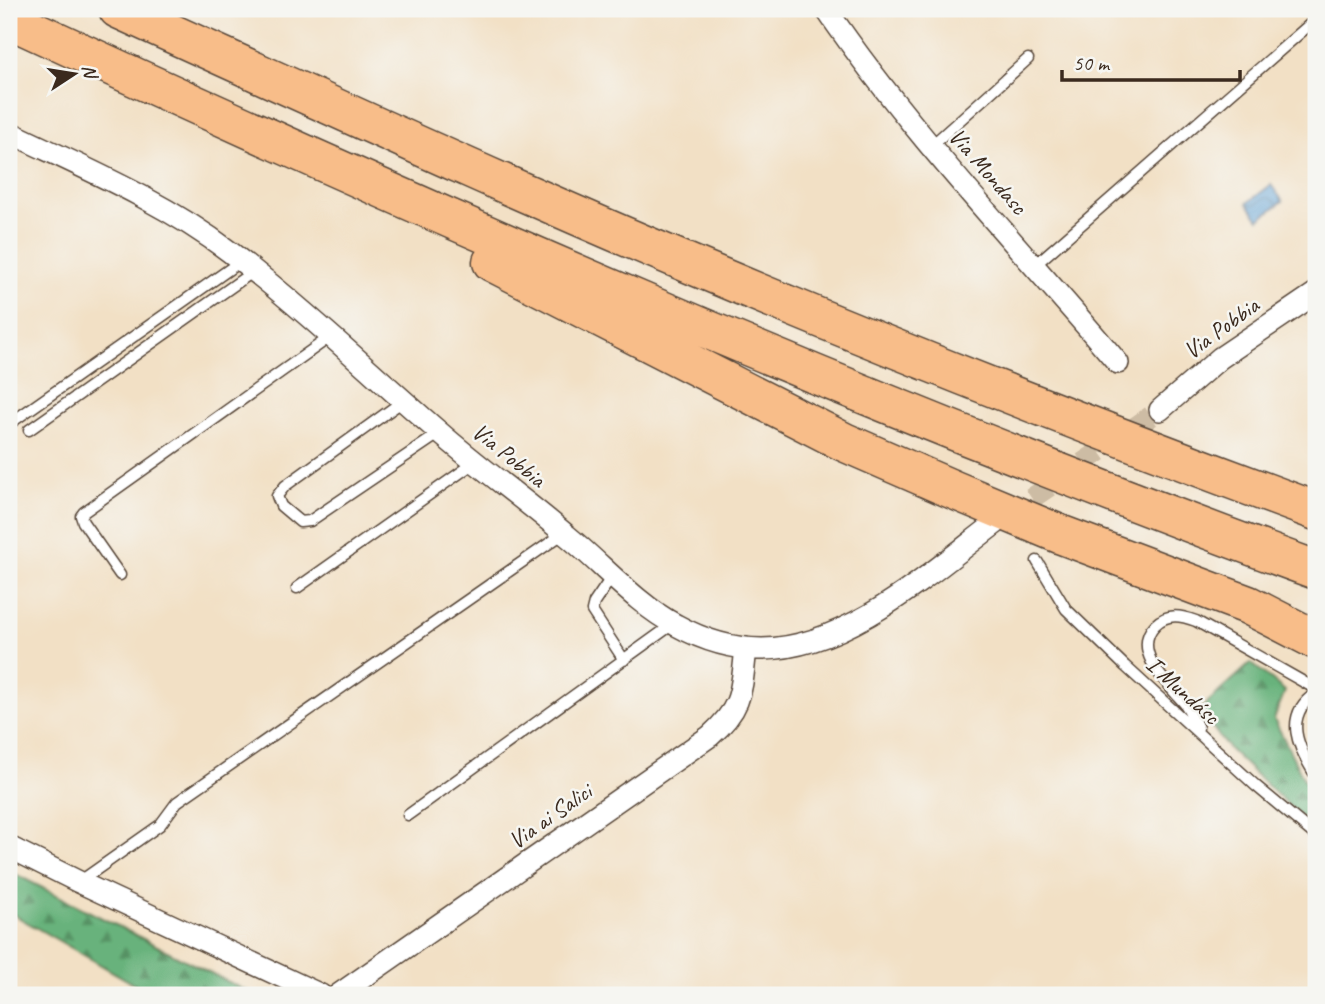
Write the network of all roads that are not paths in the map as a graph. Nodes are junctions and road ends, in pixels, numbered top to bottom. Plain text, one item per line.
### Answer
1 (118, 9) edge
2 (826, 9) edge
3 (9, 19) edge
4 (1316, 19) edge
5 (1028, 59) dead end
6 (218, 115) junction
7 (9, 132) edge
8 (931, 146) junction
9 (1035, 265) junction
10 (247, 266) junction
11 (1316, 293) edge
12 (330, 337) junction
13 (1118, 363) dead end
14 (403, 401) junction
15 (1160, 410) tunnel mouth
16 (9, 424) edge
17 (29, 430) dead end
18 (440, 433) junction
19 (474, 463) junction
20 (1316, 512) edge
21 (996, 523) tunnel mouth
22 (565, 533) junction
23 (1037, 561) dead end
24 (1316, 570) edge
25 (120, 575) dead end
26 (613, 575) junction
27 (298, 588) dead end
28 (673, 624) junction
29 (1316, 640) edge
30 (746, 648) junction
31 (624, 660) junction
32 (1316, 691) edge
33 (1203, 737) junction
34 (1316, 776) edge
35 (408, 816) dead end
36 (1316, 836) edge
37 (9, 847) edge
38 (79, 882) junction
39 (321, 995) edge
40 (338, 995) edge

1 - 20 highway
2 - 8 street, Via Mondasc
3 - 6 highway
4 - 9 lane
5 - 8 lane
6 - 24 highway
6 - 29 highway
7 - 10 street, Via Pobbia
8 - 9 street, Via Mondasc
9 - 13 street, Via Mondasc
10 - 12 street, Via Pobbia
10 - 16 lane
10 - 17 lane
11 - 15 street, Via Pobbia
12 - 14 street, Via Pobbia
12 - 25 lane
14 - 18 street, Via Pobbia
14 - 18 lane
18 - 19 street, Via Pobbia
19 - 22 street, Via Pobbia
19 - 27 lane
21 - 30 street, Via Pobbia
22 - 26 street, Via Pobbia
22 - 38 lane
23 - 33 lane, I Mundásc
26 - 28 street, Via Pobbia
26 - 31 lane
28 - 30 street, Via Pobbia
28 - 31 lane
30 - 40 street, Via ai Salici
31 - 35 lane
32 - 33 lane
32 - 34 lane
33 - 36 lane, I Mundásc
37 - 38 street
38 - 39 street

